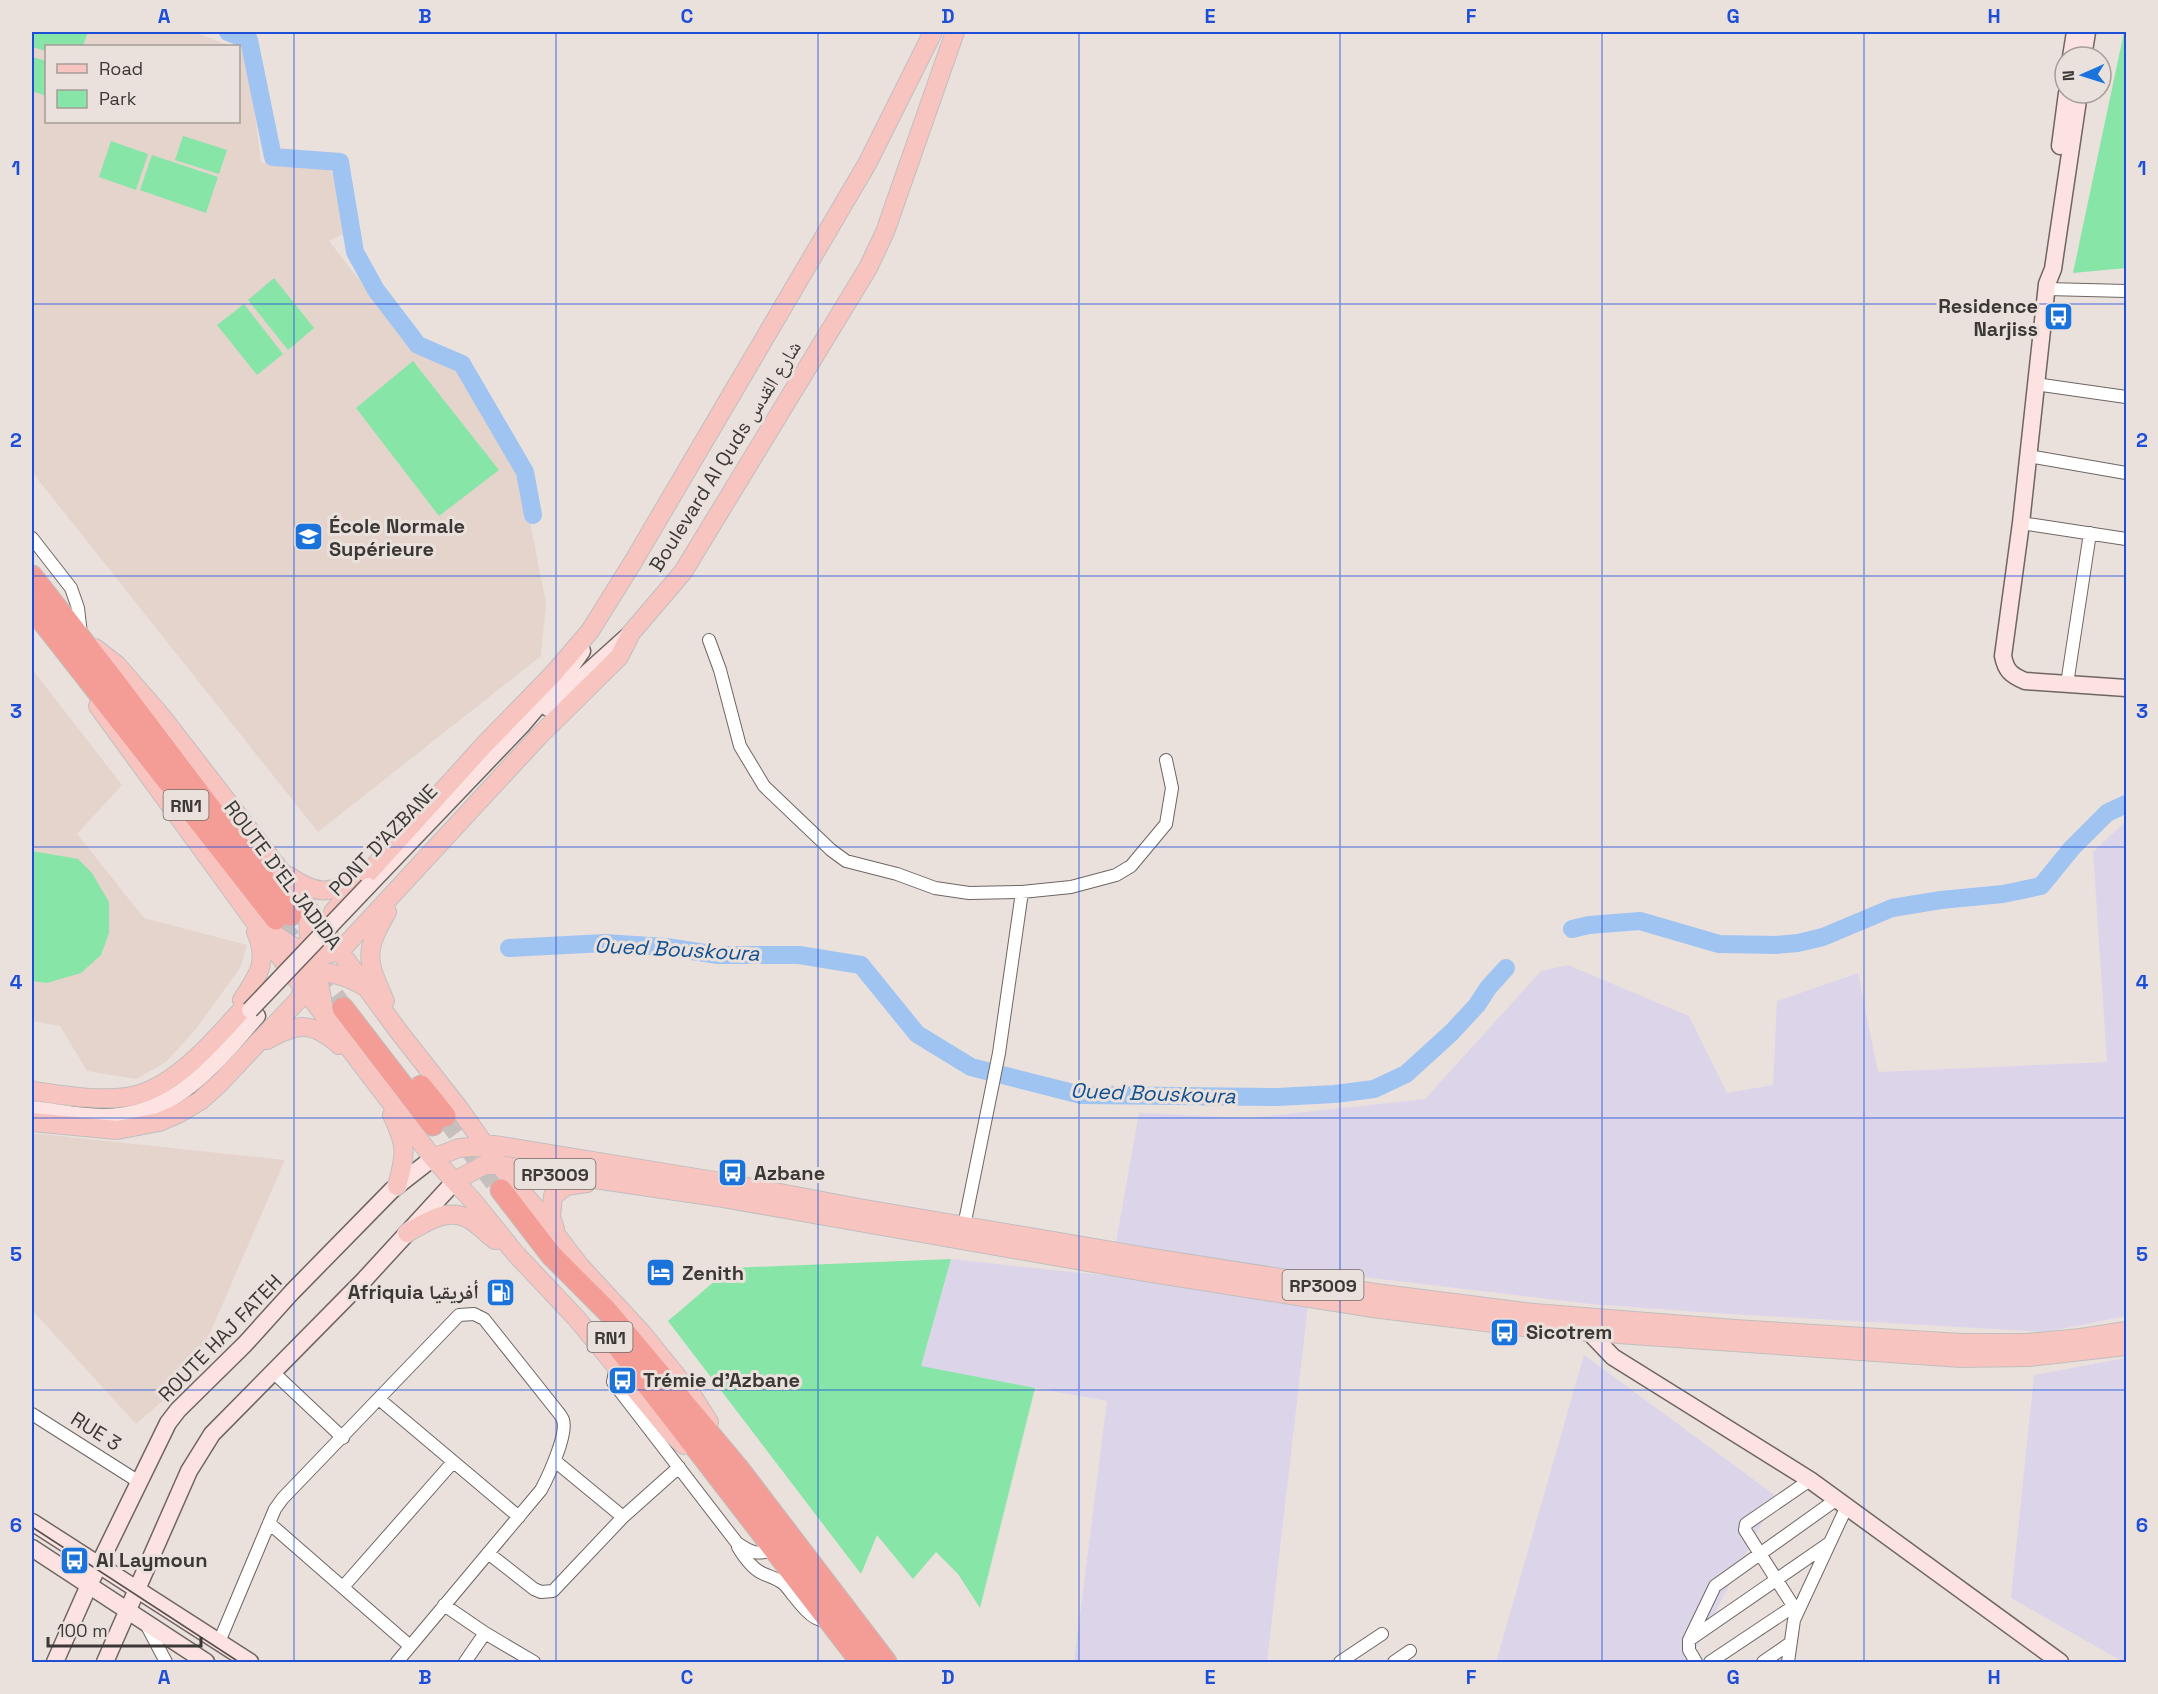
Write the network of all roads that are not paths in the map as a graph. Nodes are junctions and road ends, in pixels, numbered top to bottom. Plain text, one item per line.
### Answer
1 (933, 32) edge
2 (956, 32) edge
3 (2065, 105) edge
4 (2077, 105) edge
5 (2047, 286) junction
6 (2127, 291) edge
7 (2035, 384) junction
8 (2127, 398) edge
9 (2028, 456) junction
10 (2127, 473) edge
11 (2021, 524) junction
12 (2090, 533) junction
13 (32, 538) edge
14 (2127, 539) edge
15 (633, 562) junction
16 (32, 576) edge
17 (32, 608) edge
18 (631, 633) junction
19 (56, 637) junction
20 (81, 638) junction
21 (709, 640) dead end
22 (103, 682) junction
23 (2067, 684) junction
24 (2127, 688) edge
25 (523, 728) junction
26 (1166, 760) dead end
27 (280, 870) junction
28 (406, 879) junction
29 (369, 885) junction
30 (1022, 892) junction
31 (251, 917) junction
32 (298, 921) junction
33 (340, 950) junction
34 (308, 963) junction
35 (347, 978) junction
36 (304, 989) junction
37 (347, 1003) junction
38 (254, 1013) junction
39 (399, 1032) junction
40 (218, 1034) junction
41 (255, 1046) junction
42 (363, 1065) junction
43 (377, 1084) junction
44 (32, 1091) edge
45 (32, 1101) edge
46 (32, 1109) edge
47 (453, 1121) junction
48 (32, 1122) edge
49 (527, 1150) junction
50 (453, 1153) junction
51 (490, 1158) junction
52 (455, 1180) junction
53 (610, 1182) junction
54 (397, 1186) junction
55 (488, 1197) junction
56 (964, 1226) junction
57 (407, 1233) junction
58 (557, 1235) junction
59 (513, 1252) junction
60 (1586, 1325) junction
61 (2127, 1331) edge
62 (2127, 1346) edge
63 (616, 1366) junction
64 (273, 1372) junction
65 (379, 1399) junction
66 (32, 1414) edge
67 (342, 1438) junction
68 (555, 1461) junction
69 (453, 1462) junction
70 (679, 1467) junction
71 (738, 1468) junction
72 (1810, 1480) junction
73 (139, 1482) junction
74 (722, 1482) junction
75 (1842, 1502) junction
76 (519, 1517) junction
77 (623, 1517) junction
78 (32, 1522) edge
79 (269, 1522) junction
80 (736, 1543) junction
81 (1828, 1544) junction
82 (32, 1548) edge
83 (775, 1550) junction
84 (488, 1553) junction
85 (1760, 1553) junction
86 (98, 1565) junction
87 (1777, 1580) junction
88 (89, 1585) junction
89 (343, 1587) junction
90 (137, 1590) junction
91 (444, 1605) junction
92 (1796, 1609) junction
93 (127, 1611) junction
94 (829, 1621) junction
95 (146, 1624) junction
96 (485, 1633) junction
97 (1382, 1634) dead end
98 (1689, 1640) junction
99 (219, 1642) junction
100 (1789, 1644) junction
101 (410, 1646) junction
102 (1410, 1651) dead end
103 (55, 1662) edge
104 (105, 1662) edge
105 (166, 1662) edge
106 (206, 1662) edge
107 (250, 1662) edge
108 (397, 1662) edge
109 (465, 1662) edge
110 (534, 1662) edge
111 (861, 1662) edge
112 (886, 1662) edge
113 (1340, 1662) edge
114 (1394, 1662) edge
115 (1696, 1662) edge
116 (1710, 1662) edge
117 (1763, 1662) edge
118 (1788, 1662) edge
119 (2060, 1662) edge

1 - 15 main road, Boulevard Al Quds شارع القدس
2 - 18 main road, Boulevard Al Quds شارع القدس
3 - 5 main road
4 - 5 main road
5 - 6 street
5 - 7 main road
7 - 8 street
7 - 9 main road
9 - 10 street
9 - 11 main road
11 - 12 street
11 - 23 main road
12 - 14 street
12 - 23 street
13 - 20 street
15 - 25 main road
15 - 29 main road, Boulevard Al Quds شارع القدس
16 - 20 highway, ROUTE D'EL JADIDA / RN1
17 - 19 highway, RN1
18 - 25 main road
18 - 28 main road, Boulevard Al Quds شارع القدس
19 - 22 highway, RN1
19 - 31 main road
20 - 22 highway, RN1
20 - 27 main road, ROUTE D'EL JADIDA
21 - 30 street
22 - 32 highway, RN1
23 - 24 main road
25 - 29 main road, PONT D'AZBANE
26 - 30 street
27 - 29 main road
27 - 32 main road, ROUTE D'EL JADIDA
28 - 33 main road, Boulevard Al Quds شارع القدس
28 - 39 main road
29 - 32 main road, Boulevard Al Quds شارع القدس
29 - 38 main road, PONT D'AZBANE, bridge
30 - 56 street
31 - 32 main road
31 - 34 main road
31 - 40 main road
32 - 33 main road, ROUTE D'EL JADIDA
32 - 34 main road
32 - 34 main road
33 - 34 main road
33 - 37 main road, ROUTE D'EL JADIDA
34 - 35 main road
34 - 36 main road
34 - 37 main road
34 - 40 main road
35 - 37 main road
35 - 37 main road
36 - 37 main road
36 - 41 main road
37 - 39 main road
37 - 42 main road
37 - 47 highway
38 - 45 main road
38 - 46 main road
39 - 47 main road
40 - 44 main road
41 - 42 main road
41 - 48 main road
42 - 43 main road
43 - 50 main road
43 - 54 main road
47 - 49 main road
47 - 50 main road
47 - 51 main road
49 - 51 main road
49 - 56 main road, RP3009
50 - 51 main road
50 - 52 main road
50 - 52 main road
50 - 54 main road, ROUTE HAJ FATEH
51 - 52 main road
51 - 53 main road, RP3009
51 - 55 main road
51 - 58 main road
52 - 55 main road
52 - 57 main road
53 - 58 main road
53 - 60 main road, RP3009
54 - 73 main road, ROUTE HAJ FATEH
55 - 59 main road
55 - 71 highway, RN1
55 - 74 highway, RN1
56 - 60 main road, RP3009
57 - 59 main road
57 - 64 main road
58 - 71 main road
59 - 63 main road
60 - 61 main road, RP3009
60 - 62 main road, RP3009
60 - 72 main road
63 - 70 street
63 - 74 main road
64 - 67 street
64 - 90 main road
65 - 67 street
65 - 68 street
65 - 69 street
66 - 73 street, RUE 3
67 - 79 street
68 - 76 street
68 - 77 street
69 - 76 street
69 - 89 street
70 - 77 street
70 - 80 street
71 - 112 highway, RN1
72 - 75 main road
72 - 85 street
73 - 86 main road, ROUTE HAJ FATEH
74 - 83 highway, RN1
75 - 81 street
75 - 85 street
75 - 119 main road
76 - 84 street
77 - 84 street
78 - 86 main road
79 - 89 street
79 - 99 street
80 - 83 street
80 - 94 street
81 - 87 street
81 - 92 street
82 - 88 main road
83 - 94 highway, RN1
84 - 91 street
85 - 87 street
85 - 98 street
86 - 88 main road, ROUTE HAJ FATEH
86 - 90 main road
87 - 92 street
87 - 98 street
88 - 93 main road
88 - 103 main road, ROUTE HAJ FATEH
89 - 101 street
90 - 93 main road
90 - 99 main road
91 - 96 street
91 - 101 street
92 - 100 street
92 - 116 street
93 - 95 main road
93 - 104 main road
94 - 111 highway, RN1
95 - 105 street
95 - 106 main road
96 - 109 street
96 - 110 street
97 - 113 street
98 - 115 street
99 - 107 main road
100 - 117 street
100 - 118 street
101 - 108 street
102 - 114 street

